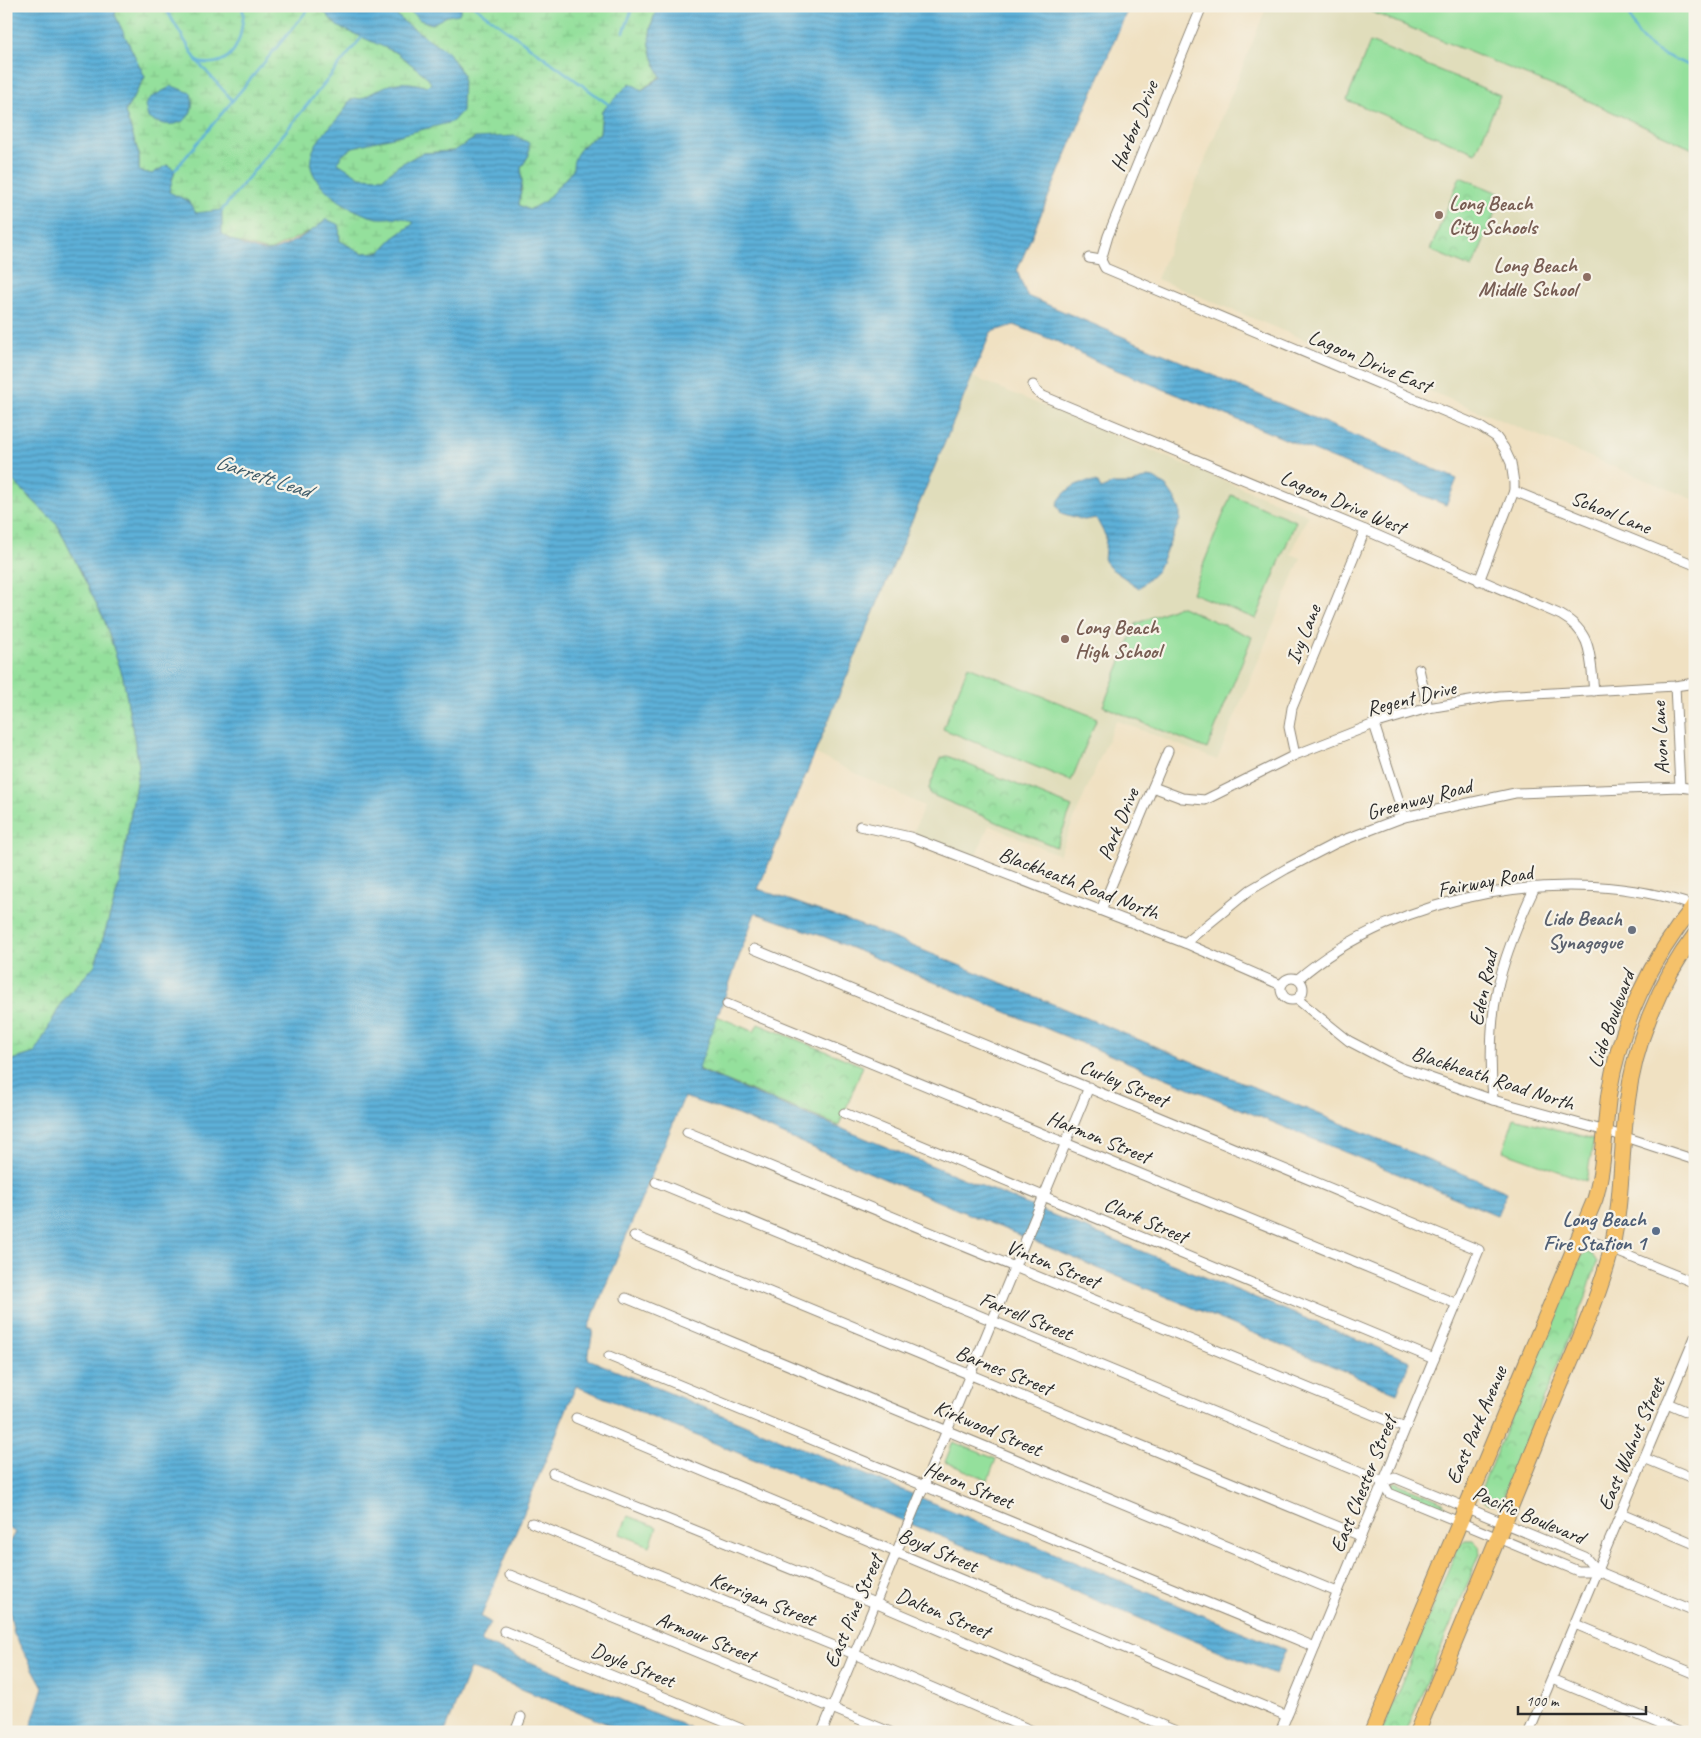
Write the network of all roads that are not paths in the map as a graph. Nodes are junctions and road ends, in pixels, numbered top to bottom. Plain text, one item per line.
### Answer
1 (1202, 6) edge
2 (1089, 258) dead end
3 (1101, 260) junction
4 (1033, 385) dead end
5 (1514, 491) junction
6 (1366, 530) junction
7 (1695, 565) edge
8 (1479, 581) junction
9 (1419, 669) dead end
10 (1695, 683) edge
11 (1674, 686) junction
12 (1594, 691) junction
13 (1428, 708) junction
14 (1374, 724) junction
15 (1168, 751) dead end
16 (1295, 755) junction
17 (1153, 786) junction
18 (1680, 787) junction
19 (1695, 788) edge
20 (1404, 817) junction
21 (860, 826) dead end
22 (1535, 887) junction
23 (1694, 905) edge
24 (1101, 910) junction
25 (1695, 935) edge
26 (1185, 943) junction
27 (754, 949) dead end
28 (1298, 979) junction
29 (1282, 985) junction
30 (1297, 999) junction
31 (727, 1004) dead end
32 (1089, 1087) junction
33 (1493, 1100) junction
34 (844, 1113) dead end
35 (1604, 1130) junction
36 (686, 1132) dead end
37 (1624, 1136) junction
38 (1066, 1142) junction
39 (1695, 1160) edge
40 (656, 1182) dead end
41 (1042, 1201) junction
42 (634, 1236) dead end
43 (1579, 1236) junction
44 (1611, 1248) junction
45 (1479, 1250) joint
46 (1015, 1267) junction
47 (1695, 1283) edge
48 (626, 1298) dead end
49 (1457, 1304) junction
50 (992, 1321) junction
51 (1695, 1337) edge
52 (1692, 1352) edge
53 (609, 1356) dead end
54 (1434, 1359) junction
55 (970, 1375) junction
56 (1667, 1403) junction
57 (1695, 1415) edge
58 (576, 1418) dead end
59 (1405, 1428) junction
60 (947, 1430) junction
61 (1644, 1458) junction
62 (554, 1473) dead end
63 (1695, 1479) edge
64 (1383, 1482) junction
65 (922, 1489) junction
66 (1465, 1506) junction
67 (1621, 1513) junction
68 (532, 1523) dead end
69 (1458, 1523) junction
70 (1504, 1523) junction
71 (1361, 1536) junction
72 (1498, 1539) junction
73 (1695, 1544) edge
74 (897, 1551) junction
75 (1597, 1571) junction
76 (510, 1575) dead end
77 (1338, 1592) junction
78 (875, 1603) junction
79 (1695, 1611) edge
80 (1574, 1624) junction
81 (504, 1631) dead end
82 (1315, 1647) junction
83 (854, 1654) junction
84 (1695, 1674) edge
85 (1552, 1679) junction
86 (832, 1707) junction
87 (1287, 1716) junction
88 (521, 1717) dead end
89 (515, 1732) edge
90 (748, 1732) edge
91 (822, 1732) edge
92 (890, 1732) edge
93 (1036, 1732) edge
94 (1178, 1732) edge
95 (1280, 1732) edge
96 (1372, 1732) edge
97 (1417, 1732) edge
98 (1530, 1732) edge
99 (1679, 1732) edge

1 - 3 street, Harbor Drive
2 - 3 street, Lagoon Drive East
3 - 5 street, Lagoon Drive East
4 - 6 street, Lagoon Drive West
5 - 7 street, School Lane
5 - 8 street, Lagoon Drive East
6 - 8 street, Lagoon Drive West
6 - 16 street, Ivy Lane
8 - 12 street, Lagoon Drive West
9 - 13 street
10 - 11 street, Regent Drive
11 - 12 street, Regent Drive
11 - 18 street, Avon Lane
12 - 13 street, Regent Drive
13 - 14 street, Regent Drive
14 - 16 street, Regent Drive
14 - 20 street
15 - 17 street, Park Drive
16 - 17 street, Regent Drive
17 - 24 street, Park Drive
18 - 19 street, Greenway Road
18 - 20 street, Greenway Road
20 - 26 street, Greenway Road
21 - 24 street, Blackheath Road North
22 - 23 street, Fairway Road
22 - 28 street, Fairway Road
22 - 33 street, Eden Road
23 - 35 highway, Lido Boulevard
24 - 26 street, Blackheath Road North
25 - 37 highway, Lido Boulevard
26 - 29 street, Blackheath Road North
27 - 32 street, Curley Street
28 - 29 street, Fairway Road
28 - 30 street
29 - 30 street
30 - 33 street, Blackheath Road North
31 - 38 street, Harmon Street
32 - 38 street, East Pine Street
32 - 45 street, Curley Street
33 - 35 street, Blackheath Road North
34 - 41 street, Clark Street
35 - 37 street, Blackheath Road North
35 - 43 highway, East Park Avenue
36 - 46 street, Vinton Street
37 - 39 street, Blackheath Road North
37 - 44 highway
38 - 41 street, East Pine Street
38 - 49 street, Harmon Street
40 - 50 street, Farrell Street
41 - 46 street, East Pine Street
41 - 54 street, Clark Street
42 - 55 street, Barnes Street
43 - 44 street
43 - 66 highway, East Park Avenue
44 - 47 street
44 - 70 highway
45 - 49 street, East Chester Street
46 - 50 street, East Pine Street
46 - 59 street, Vinton Street
48 - 60 street, Kirkwood Street
49 - 54 street, East Chester Street
50 - 55 street, East Pine Street
50 - 64 street, Farrell Street
51 - 52 street, East Walnut Street
52 - 56 street, East Walnut Street
53 - 65 street, Heron Street
54 - 59 street, East Chester Street
55 - 60 street, East Pine Street
55 - 71 street, Barnes Street
56 - 57 street
56 - 61 street, East Walnut Street
58 - 74 street, Boyd Street
59 - 64 street, East Chester Street
60 - 65 street, East Pine Street
60 - 77 street, Kirkwood Street
61 - 63 street
61 - 67 street, East Walnut Street
62 - 78 street, Dalton Street
64 - 66 street, Pacific Boulevard
64 - 69 street, Pacific Boulevard
64 - 71 street, East Chester Street
65 - 74 street, East Pine Street
65 - 82 street, Heron Street
66 - 69 highway, East Park Avenue
66 - 70 street, Pacific Boulevard
67 - 73 street
67 - 75 street, East Walnut Street
68 - 83 street, Kerrigan Street
69 - 72 street, Pacific Boulevard
69 - 96 highway, East Park Avenue
70 - 72 highway
70 - 75 street, Pacific Boulevard
71 - 77 street, East Chester Street
72 - 75 street, Pacific Boulevard
72 - 97 highway
74 - 78 street, East Pine Street
74 - 87 street, Boyd Street
75 - 79 street, Pacific Boulevard
75 - 80 street, East Walnut Street
76 - 86 street, Armour Street
77 - 82 street, East Chester Street
78 - 83 street, East Pine Street
78 - 94 street, Dalton Street
80 - 84 street
80 - 85 street, East Walnut Street
81 - 90 street, Doyle Street
82 - 87 street, East Chester Street
83 - 86 street, East Pine Street
83 - 93 street, Kerrigan Street
85 - 98 street, East Walnut Street
85 - 99 street
86 - 91 street, East Pine Street
86 - 92 street, Armour Street
87 - 95 street, East Chester Street
88 - 89 street

